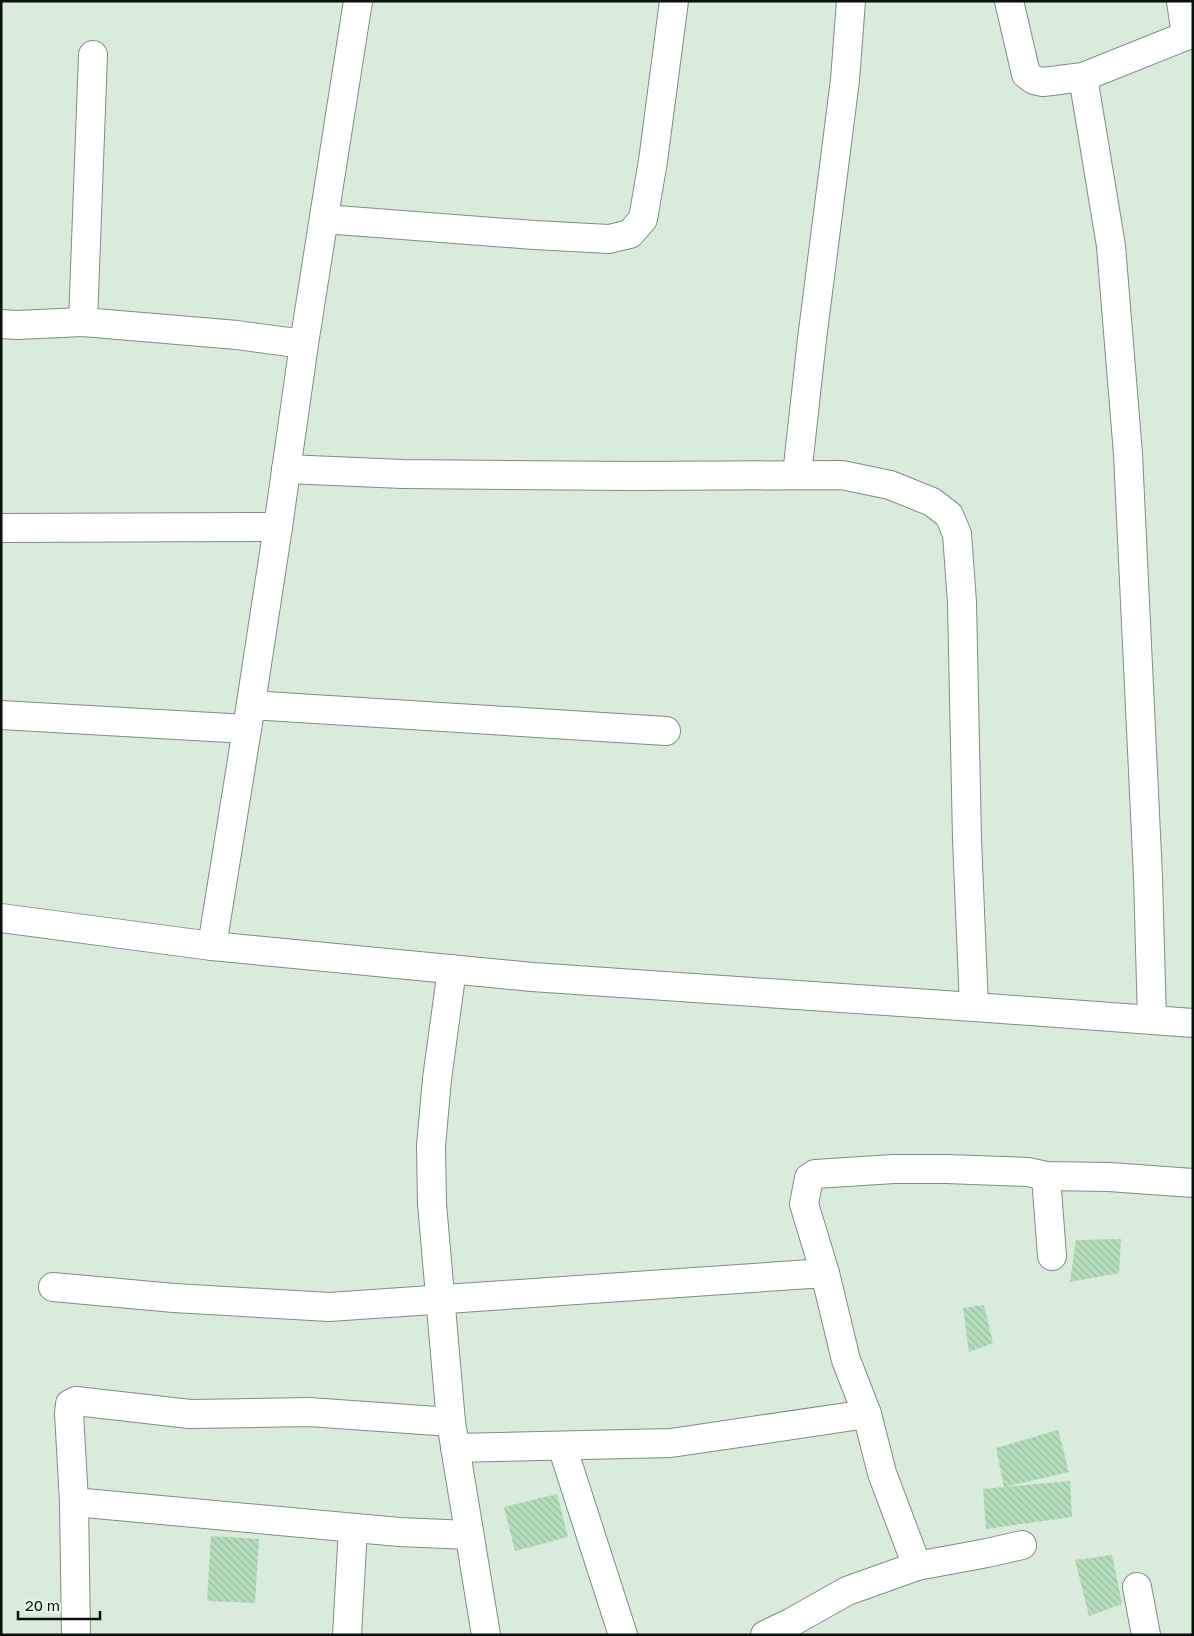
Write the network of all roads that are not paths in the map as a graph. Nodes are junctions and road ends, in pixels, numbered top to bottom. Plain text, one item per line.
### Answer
1 (358, 1) edge
2 (674, 1) edge
3 (851, 1) edge
4 (1009, 1) edge
5 (1181, 1) edge
6 (1190, 34) edge
7 (93, 55) dead end
8 (1083, 77) junction
9 (324, 219) junction
10 (83, 322) junction
11 (1, 324) edge
12 (304, 344) junction
13 (286, 469) junction
14 (797, 475) junction
15 (278, 527) junction
16 (1, 528) edge
17 (1, 715) edge
18 (249, 717) junction
19 (666, 731) dead end
20 (1, 918) edge
21 (212, 946) junction
22 (452, 969) junction
23 (974, 1007) junction
24 (1152, 1020) junction
25 (1193, 1023) edge
26 (1046, 1176) junction
27 (1193, 1183) edge
28 (1052, 1256) dead end
29 (825, 1273) junction
30 (53, 1288) dead end
31 (440, 1299) junction
32 (867, 1414) junction
33 (451, 1422) junction
34 (562, 1446) junction
35 (455, 1448) junction
36 (74, 1502) junction
37 (353, 1528) junction
38 (469, 1536) junction
39 (1022, 1545) dead end
40 (917, 1566) junction
41 (1137, 1587) dead end
42 (76, 1635) edge
43 (347, 1635) edge
44 (486, 1635) edge
45 (623, 1635) edge
46 (765, 1635) edge
47 (1146, 1635) edge

1 - 9 street
2 - 9 street
3 - 14 street
4 - 8 street
5 - 6 street
6 - 8 street
7 - 10 street
8 - 24 street
9 - 12 street
10 - 11 street
10 - 12 street
12 - 13 street
13 - 14 street
13 - 15 street
14 - 23 street
15 - 16 street
15 - 18 street
17 - 18 street
18 - 19 street
18 - 21 street
20 - 21 street
21 - 22 street
22 - 23 street
22 - 31 street
23 - 24 street
24 - 25 street
26 - 27 street
26 - 28 street
26 - 29 street
29 - 31 street
29 - 32 street
30 - 31 street
31 - 33 street
32 - 34 street
32 - 40 street
33 - 35 street
33 - 36 street
34 - 35 street
34 - 45 street
35 - 38 street
36 - 37 street
36 - 42 street
37 - 38 street
37 - 43 street
38 - 44 street
39 - 40 street
40 - 46 street
41 - 47 street

